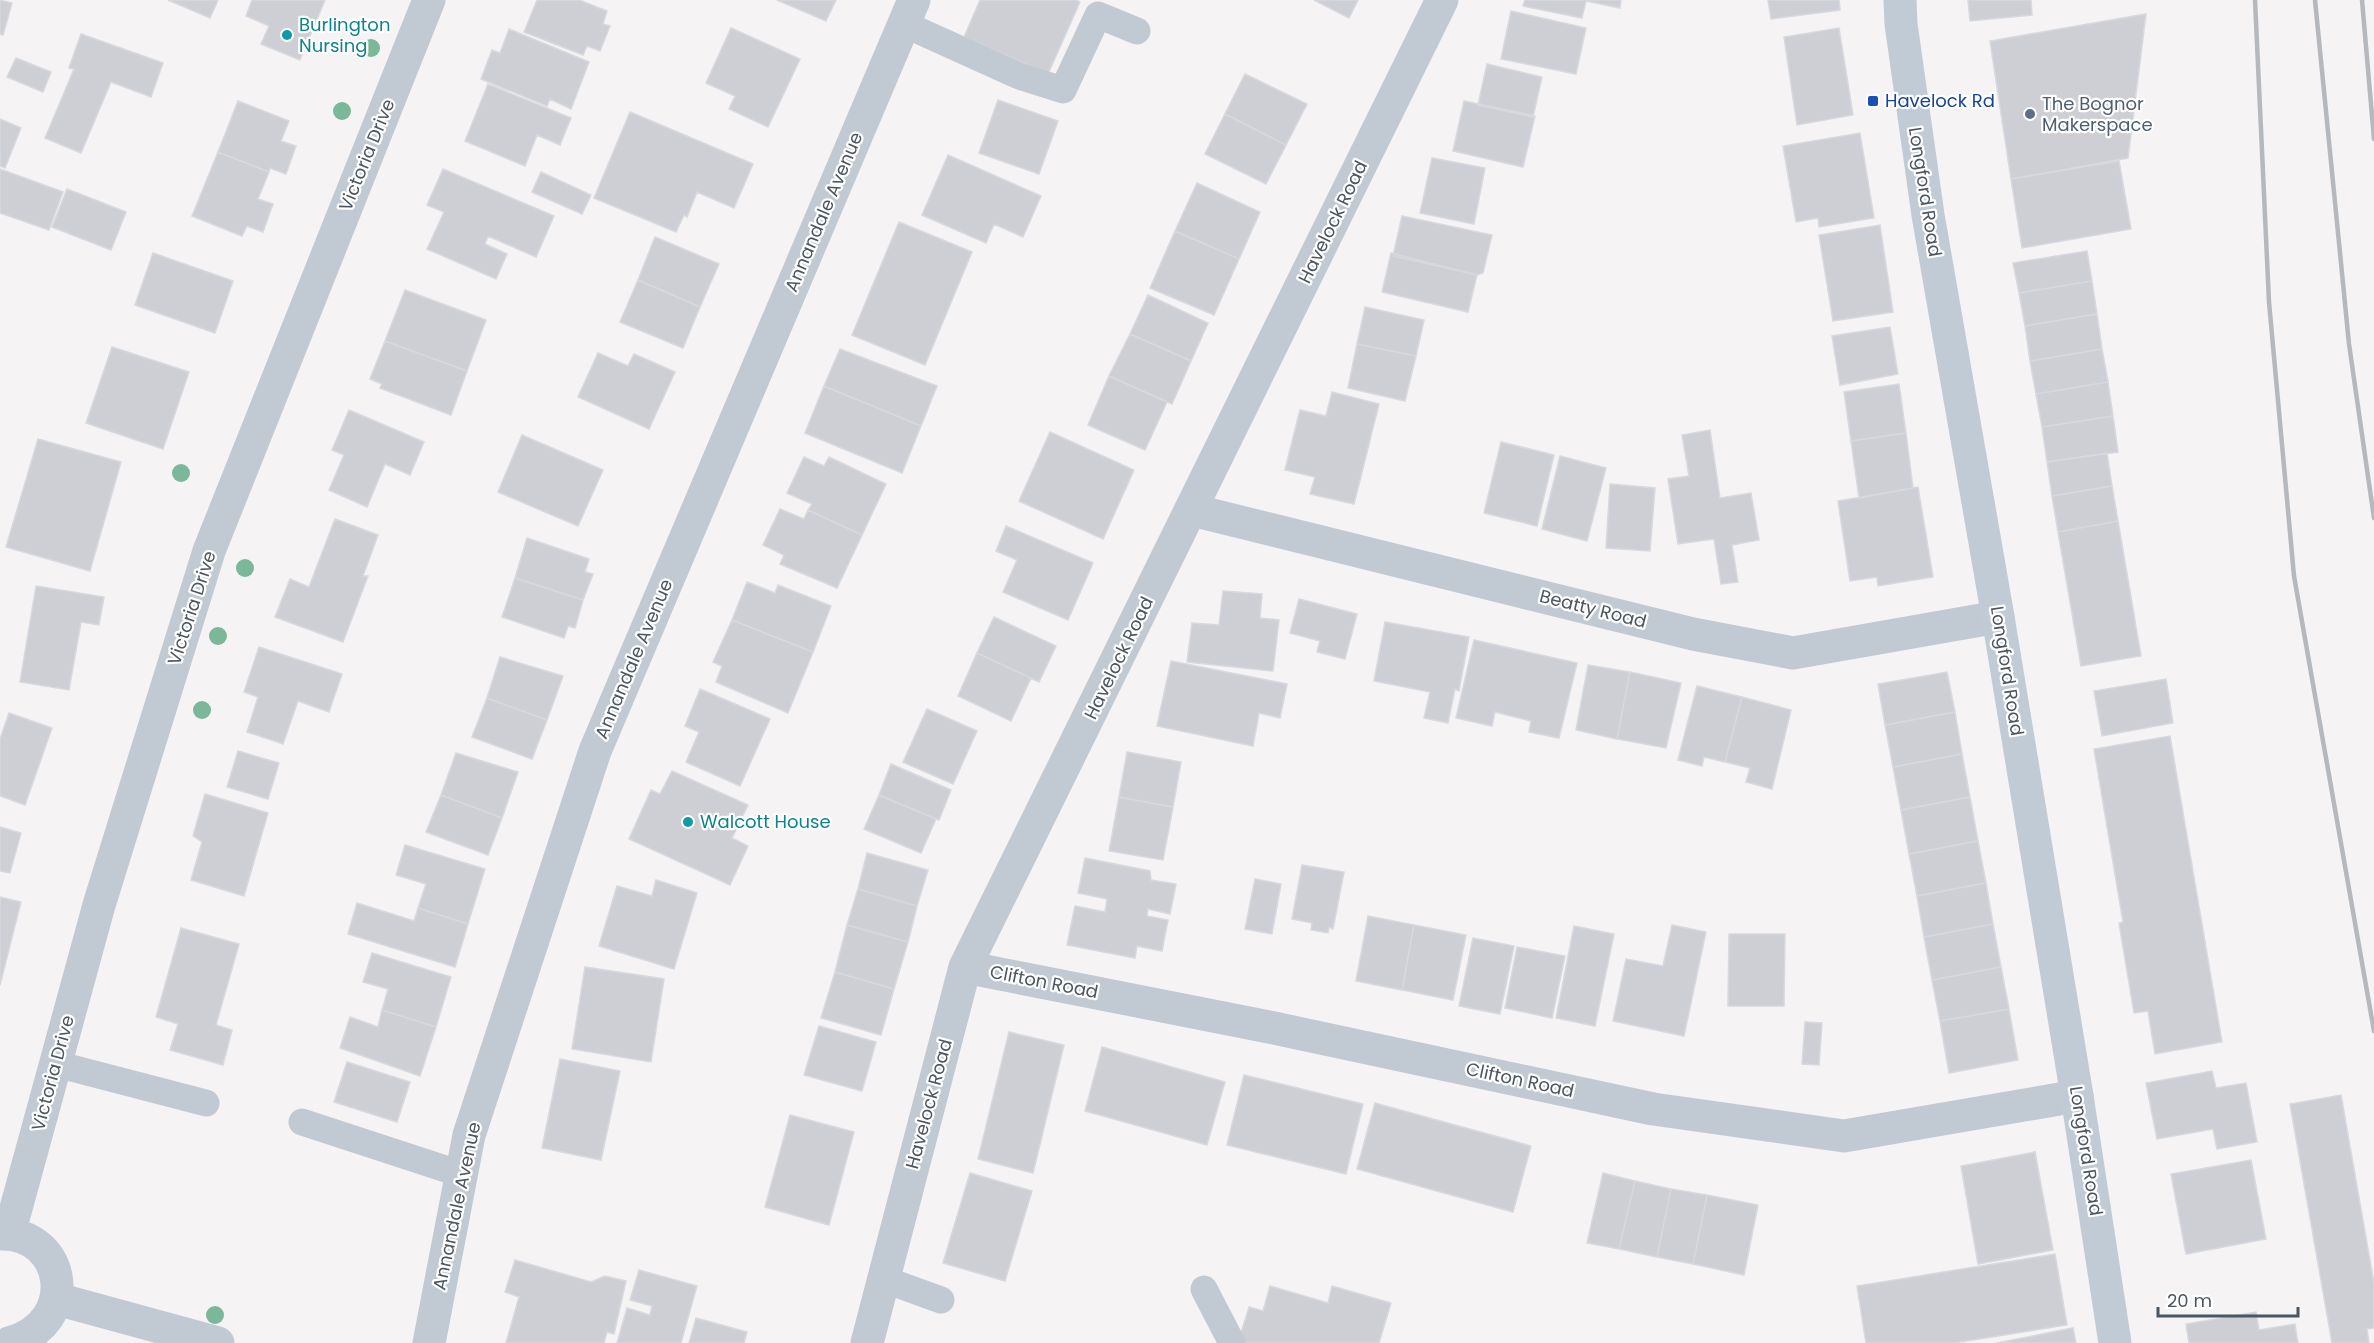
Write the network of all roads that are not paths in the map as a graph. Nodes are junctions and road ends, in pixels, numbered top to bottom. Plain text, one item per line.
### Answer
1 (429, 0) edge
2 (1442, 0) edge
3 (1900, 0) edge
4 (909, 12) edge
5 (1137, 30) dead end
6 (1192, 510) junction
7 (1998, 617) junction
8 (965, 967) junction
9 (56, 1064) junction
10 (2078, 1096) junction
11 (206, 1103) dead end
12 (302, 1122) dead end
13 (461, 1174) junction
14 (4, 1234) edge
15 (883, 1280) junction
16 (1204, 1289) dead end
17 (57, 1299) junction
18 (941, 1300) dead end
19 (9, 1343) edge
20 (218, 1343) edge
21 (429, 1343) edge
22 (867, 1343) edge
23 (1232, 1343) edge
24 (2115, 1343) edge

1 - 9 street, Victoria Drive
2 - 6 street, Havelock Road
3 - 7 main road, Longford Road
4 - 5 lane
4 - 13 street, Annandale Avenue
6 - 7 street, Beatty Road
6 - 8 street, Havelock Road
7 - 10 main road, Longford Road
8 - 10 street, Clifton Road
8 - 15 street, Havelock Road
9 - 11 lane
9 - 14 street, Victoria Drive
10 - 24 main road, Longford Road
12 - 13 lane
13 - 21 street, Annandale Avenue
14 - 17 street
15 - 18 lane
15 - 22 street, Havelock Road
16 - 23 lane
17 - 19 street
17 - 20 street

